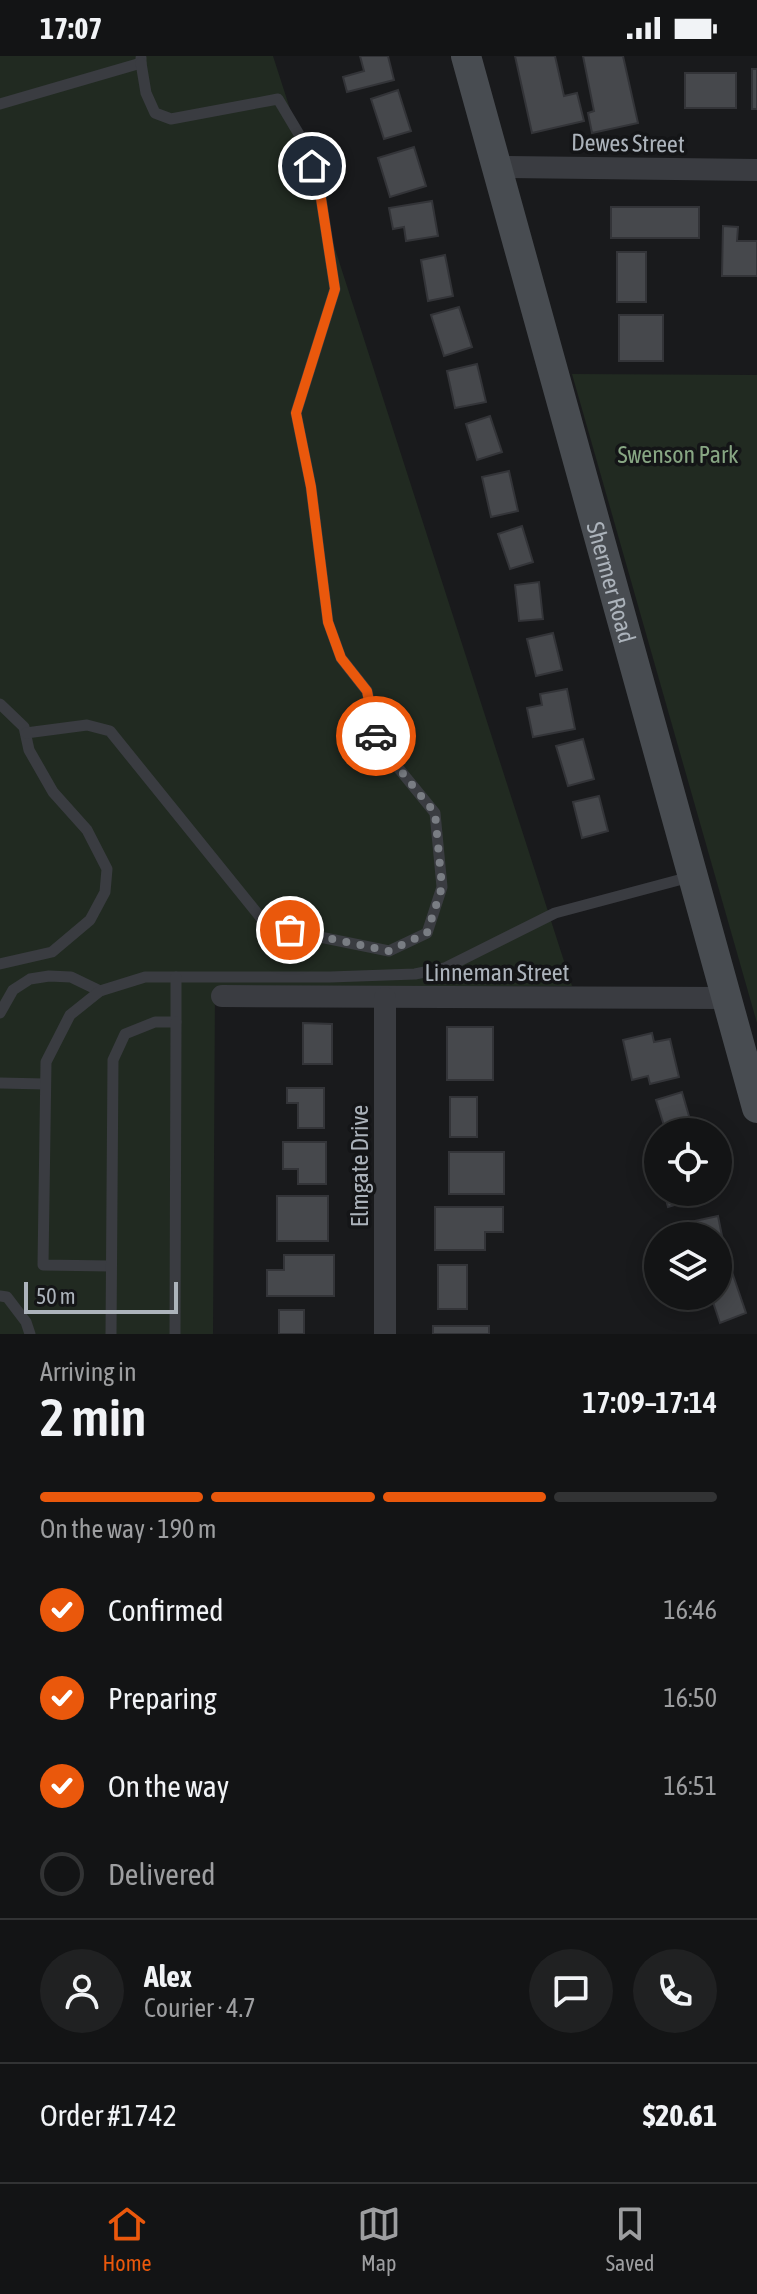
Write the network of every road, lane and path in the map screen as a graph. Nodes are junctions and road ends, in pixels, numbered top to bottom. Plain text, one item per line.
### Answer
1 (466, 56) edge
2 (141, 59) edge
3 (0, 104) edge
4 (498, 167) junction
5 (757, 170) edge
6 (0, 704) edge
7 (26, 733) junction
8 (692, 876) junction
9 (0, 964) edge
10 (176, 977) junction
11 (100, 991) junction
12 (222, 996) dead end
13 (385, 998) junction
14 (725, 998) junction
15 (0, 1013) edge
16 (176, 1022) junction
17 (0, 1083) edge
18 (45, 1084) junction
19 (757, 1108) edge
20 (110, 1266) junction
21 (0, 1296) edge
22 (30, 1334) edge
23 (111, 1334) edge
24 (175, 1334) edge
25 (385, 1334) edge

1 - 4 main road, Shermer Road
2 - 3 lane
2 - 7 lane
4 - 5 street, Dewes Street
4 - 8 main road, Shermer Road
6 - 7 lane
7 - 9 lane
8 - 10 lane
8 - 14 main road, Shermer Road
10 - 11 lane
10 - 16 lane
11 - 15 lane
11 - 18 lane
12 - 13 street, Linneman Street
13 - 14 street, Linneman Street
13 - 25 street, Elmgate Drive
14 - 19 main road, Shermer Road
16 - 20 lane
16 - 24 lane
17 - 18 lane
18 - 20 lane
20 - 23 lane
21 - 22 lane

